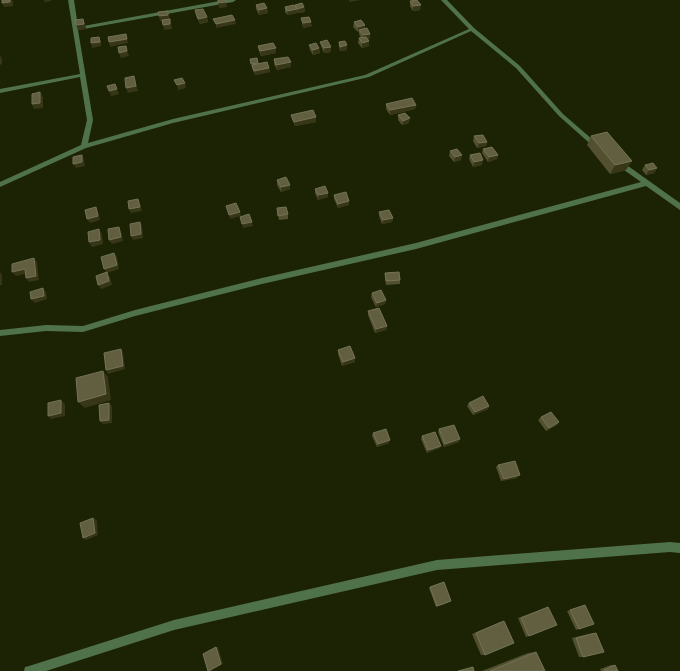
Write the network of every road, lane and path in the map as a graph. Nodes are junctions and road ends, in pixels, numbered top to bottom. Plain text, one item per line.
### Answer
1 (72, 0) edge
2 (233, 0) edge
3 (444, 0) edge
4 (472, 28) junction
5 (76, 29) junction
6 (83, 75) junction
7 (0, 91) edge
8 (84, 146) junction
9 (604, 152) edge
10 (611, 157) edge
11 (647, 183) junction
12 (0, 185) edge
13 (680, 206) edge
14 (0, 333) edge
15 (680, 548) edge
16 (29, 671) edge

1 - 5 street
2 - 5 street
3 - 4 street
4 - 8 street
4 - 9 street
5 - 6 street
6 - 7 street
6 - 8 street
8 - 12 street
10 - 11 street
11 - 13 street
11 - 14 street
15 - 16 street

